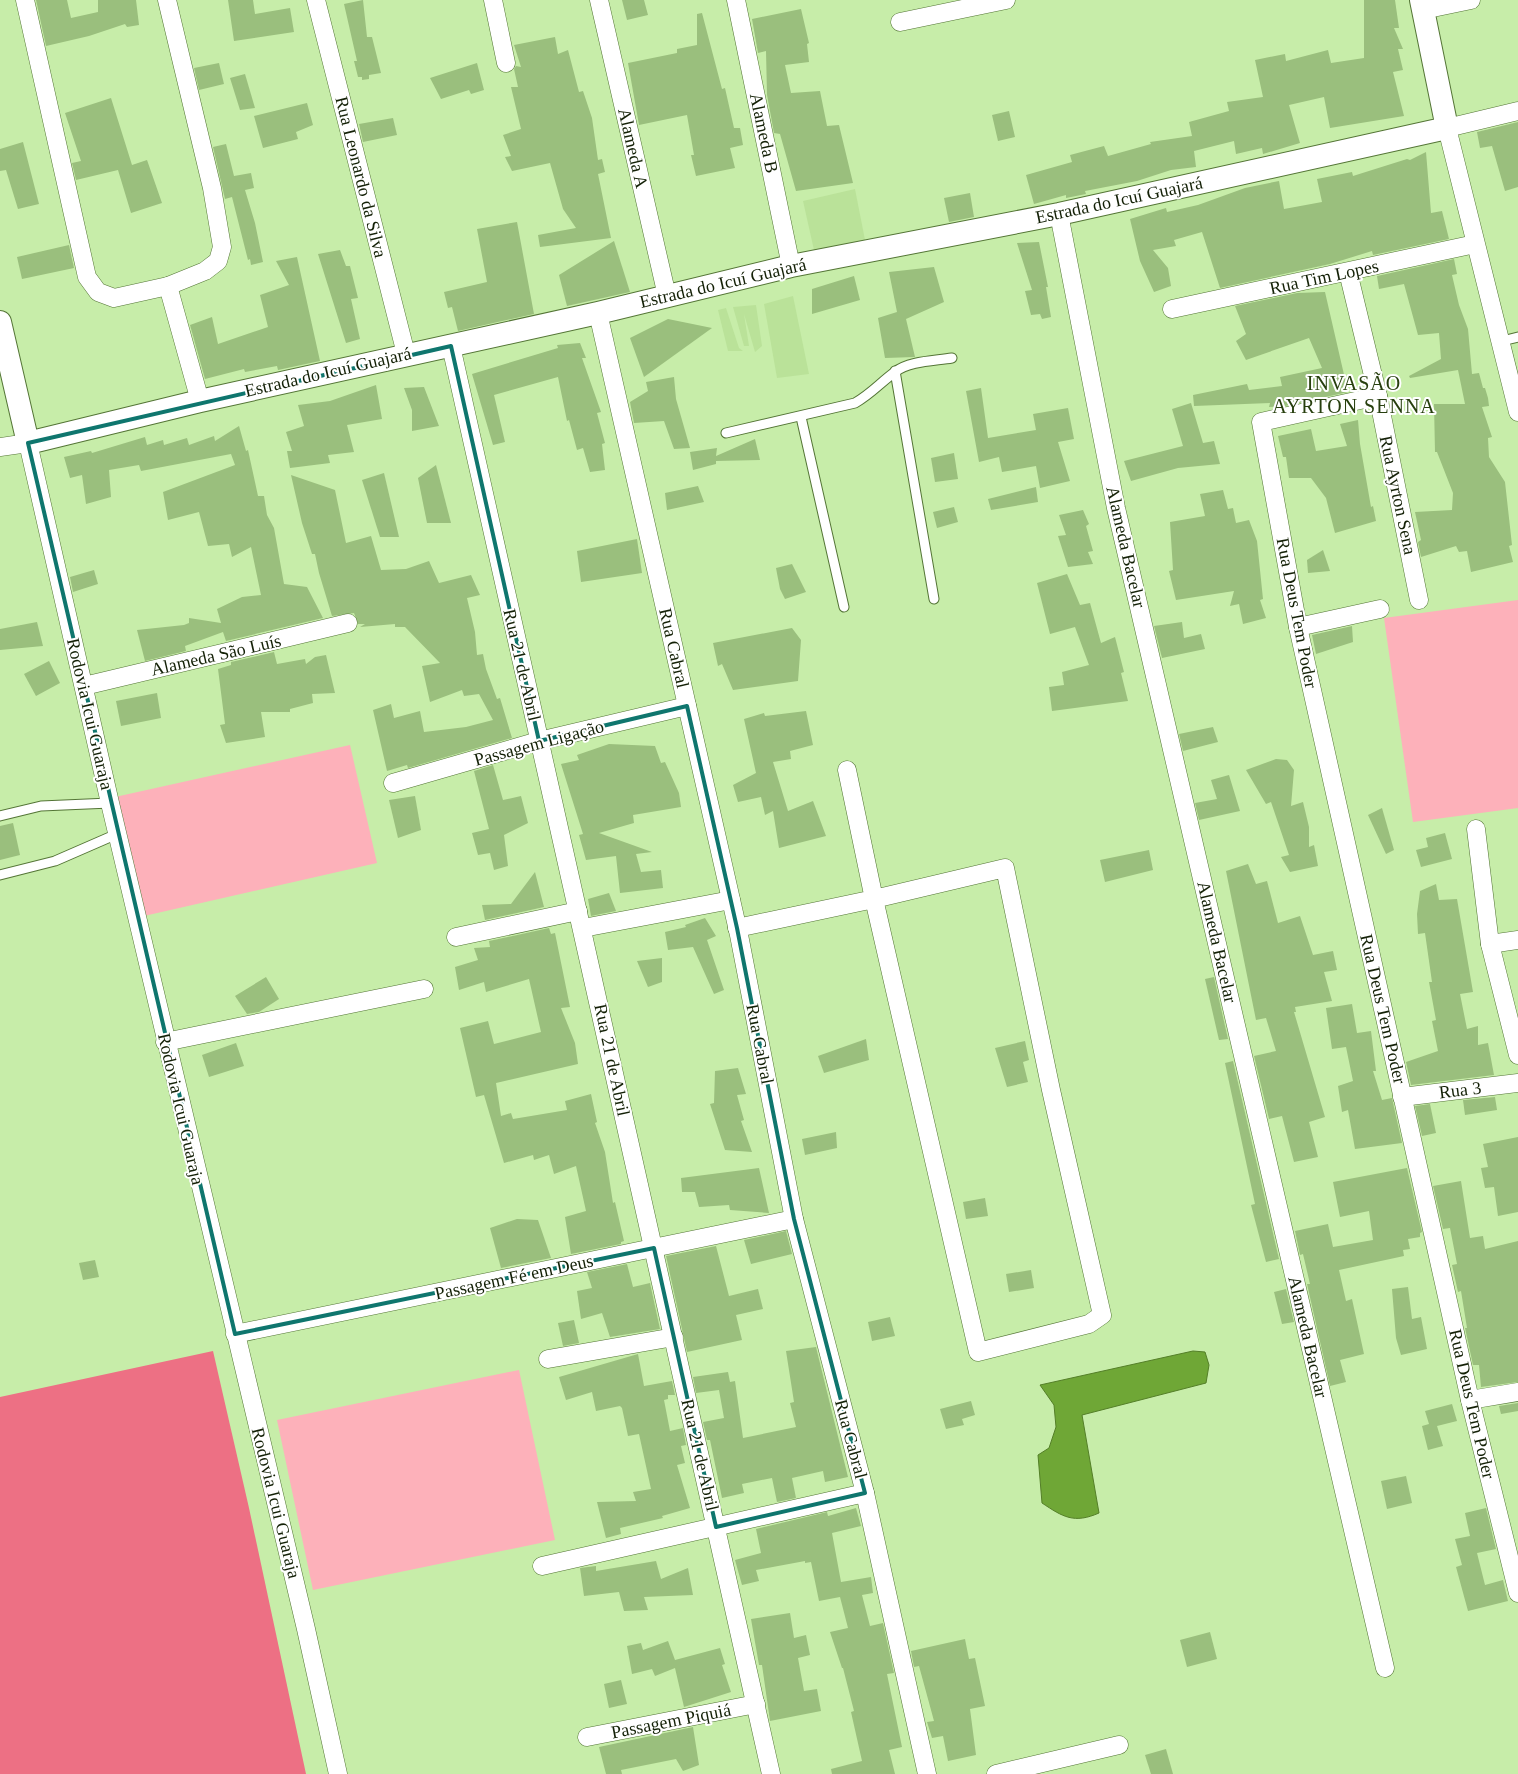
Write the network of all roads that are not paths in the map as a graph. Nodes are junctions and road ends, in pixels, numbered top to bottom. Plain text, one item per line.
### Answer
1 (25, 0) edge
2 (168, 0) edge
3 (316, 0) edge
4 (494, 0) edge
5 (599, 0) edge
6 (736, 0) edge
7 (1006, 0) edge
8 (1471, 0) edge
9 (1422, 5) edge
10 (900, 22) dead end
11 (506, 63) dead end
12 (1518, 111) edge
13 (1447, 128) junction
14 (1059, 214) junction
15 (1475, 244) junction
16 (792, 266) junction
17 (1348, 272) junction
18 (168, 286) junction
19 (667, 296) junction
20 (1172, 309) dead end
21 (598, 313) junction
22 (0, 322) edge
23 (1510, 339) edge
24 (451, 346) junction
25 (406, 354) junction
26 (952, 358) dead end
27 (895, 371) junction
28 (1515, 392) edge
29 (1378, 396) junction
30 (200, 401) junction
31 (1518, 412) edge
32 (801, 417) junction
33 (726, 433) dead end
34 (28, 443) junction
35 (0, 447) edge
36 (934, 599) dead end
37 (1419, 600) dead end
38 (844, 607) dead end
39 (1380, 609) dead end
40 (348, 624) dead end
41 (1298, 627) junction
42 (84, 686) junction
43 (687, 706) junction
44 (540, 741) junction
45 (847, 770) dead end
46 (393, 784) dead end
47 (110, 803) junction
48 (0, 816) edge
49 (1476, 829) dead end
50 (117, 834) junction
51 (0, 875) edge
52 (874, 899) junction
53 (731, 900) junction
54 (578, 911) junction
55 (583, 928) junction
56 (737, 928) junction
57 (456, 937) dead end
58 (1518, 940) edge
59 (1490, 944) junction
60 (424, 989) dead end
61 (165, 1042) junction
62 (1518, 1055) edge
63 (1518, 1083) edge
64 (1402, 1097) junction
65 (794, 1219) junction
66 (654, 1248) junction
67 (235, 1334) junction
68 (674, 1337) junction
69 (548, 1359) dead end
70 (1518, 1392) edge
71 (1470, 1400) junction
72 (865, 1493) junction
73 (716, 1527) junction
74 (542, 1566) dead end
75 (1518, 1593) edge
76 (1384, 1668) dead end
77 (756, 1704) junction
78 (587, 1737) dead end
79 (1119, 1745) dead end
80 (338, 1774) edge
81 (771, 1774) edge
82 (927, 1774) edge
83 (996, 1774) edge

1 - 18 street
2 - 18 street
3 - 25 street, Rua Leonardo da Silva
4 - 11 street
5 - 19 street, Alameda A
6 - 16 street, Alameda B
7 - 10 street
8 - 9 street
9 - 13 street
12 - 13 street
13 - 14 street, Estrada do Icuí Guajará
13 - 15 street
14 - 16 street, Estrada do Icuí Guajará
14 - 76 street, Alameda Bacelar
15 - 17 street, Rua Tim Lopes
15 - 23 street
16 - 19 street, Estrada do Icuí Guajará
17 - 20 street, Rua Tim Lopes
17 - 29 street, Rua Ayrton Sena
18 - 30 street
19 - 21 street, Estrada do Icuí Guajará
21 - 24 street, Estrada do Icuí Guajará
21 - 43 street, Rua Cabral
22 - 34 street
23 - 28 street
24 - 25 street, Estrada do Icuí Guajará
24 - 44 street, Rua 21 de Abril
25 - 30 street, Estrada do Icuí Guajará
26 - 27 lane
27 - 32 lane
27 - 36 lane
28 - 31 street
29 - 37 street, Rua Ayrton Sena
29 - 41 street, Rua Deus Tem Poder
30 - 34 street, Estrada do Icuí Guajará
32 - 33 lane
32 - 38 lane
34 - 35 street, Estrada do Icuí Guajará
34 - 42 street, Rodovia Icui Guaraja
39 - 41 street
40 - 42 street, Alameda São Luís
41 - 64 street, Rua Deus Tem Poder
42 - 47 street, Rodovia Icui Guaraja
43 - 44 street, Passagem Ligação
43 - 53 street, Rua Cabral
44 - 46 street, Passagem Ligação
44 - 54 street, Rua 21 de Abril
45 - 52 street
47 - 48 lane
47 - 50 street, Rodovia Icui Guaraja
49 - 59 street
50 - 51 lane
50 - 61 street, Rodovia Icui Guaraja
52 - 52 street
52 - 56 street
53 - 55 street
53 - 56 street, Rua Cabral
54 - 55 street, Rua 21 de Abril
54 - 57 street
55 - 66 street, Rua 21 de Abril
56 - 65 street, Rua Cabral
58 - 59 street
59 - 62 street
60 - 61 street
61 - 67 street, Rodovia Icui Guaraja
63 - 64 street, Rua 3
64 - 71 street, Rua Deus Tem Poder
65 - 66 street, Passagem Fé em Deus
65 - 72 street, Rua Cabral
66 - 67 street, Passagem Fé em Deus
66 - 68 street, Rua 21 de Abril
67 - 80 street, Rodovia Icui Guaraja
68 - 69 street
68 - 73 street, Rua 21 de Abril
70 - 71 street
71 - 75 street, Rua Deus Tem Poder
72 - 73 street
72 - 82 street, Rua Cabral
73 - 74 street
73 - 77 street, Rua 21 de Abril
77 - 78 street, Passagem Piquiá
77 - 81 street, Rua 21 de Abril
79 - 83 street

